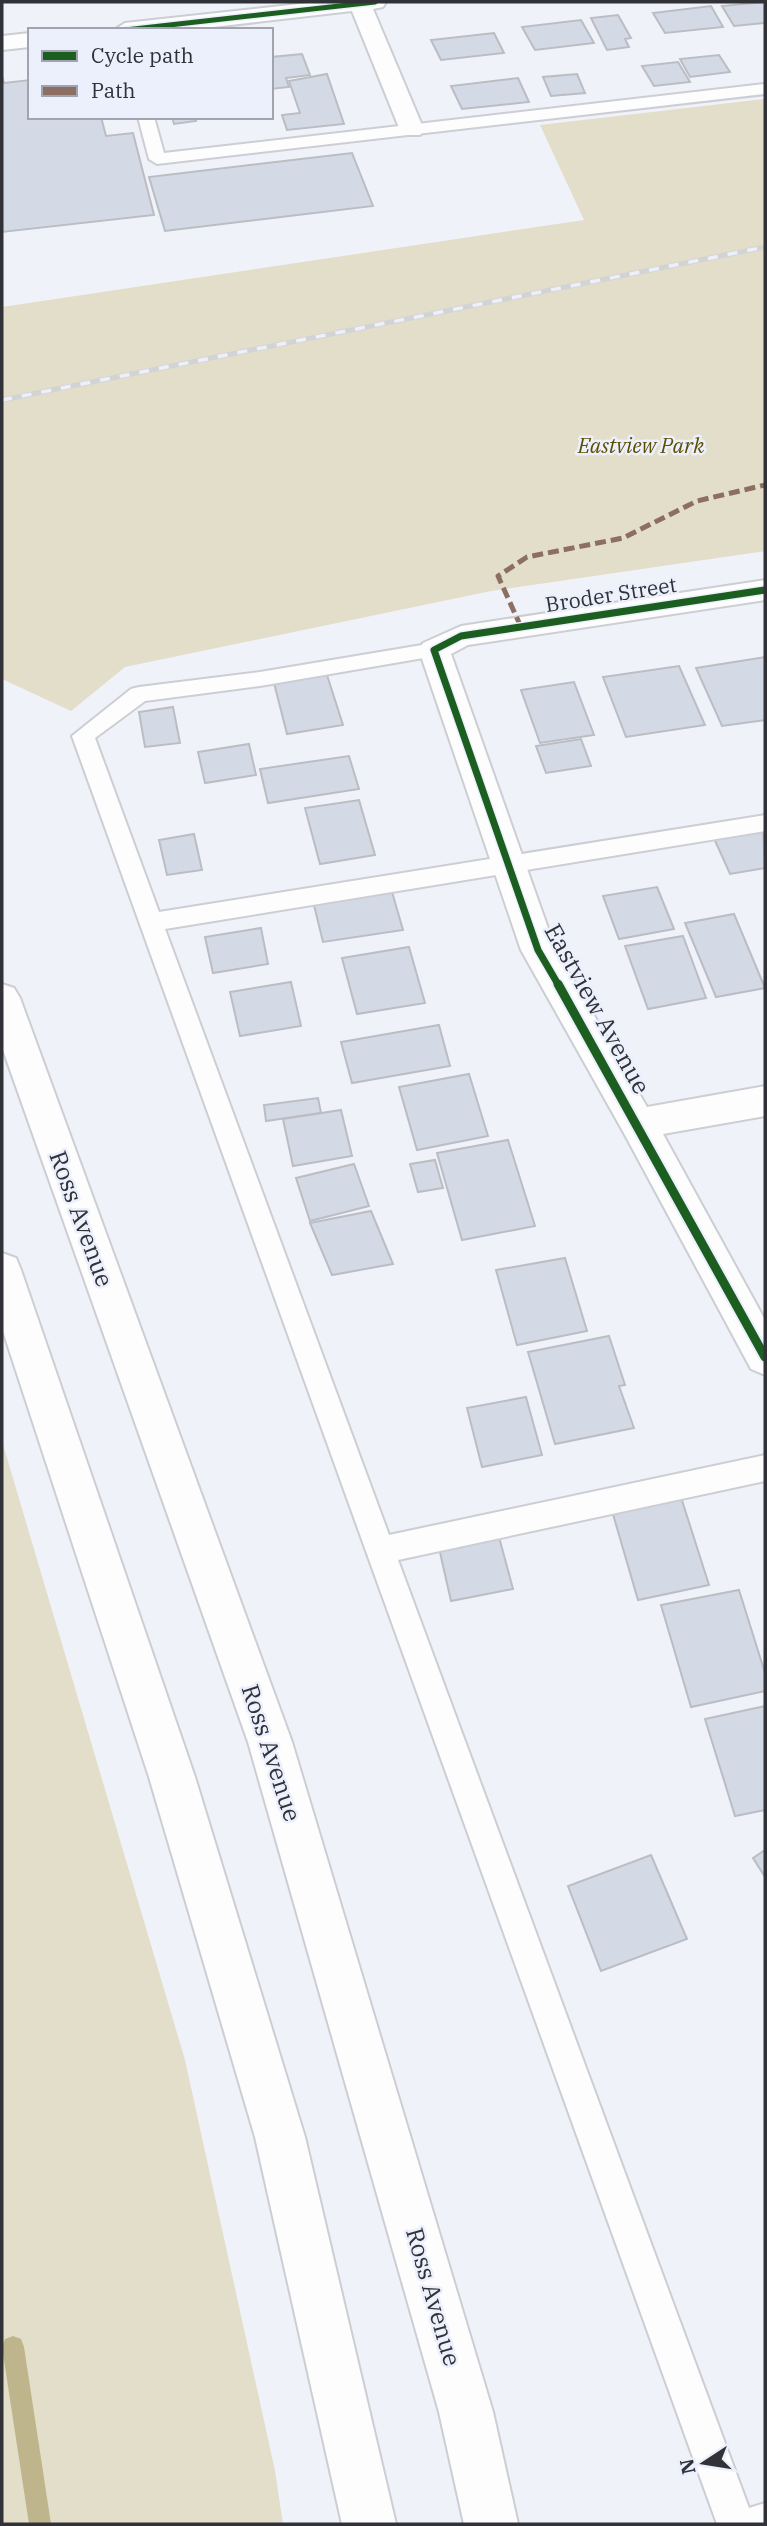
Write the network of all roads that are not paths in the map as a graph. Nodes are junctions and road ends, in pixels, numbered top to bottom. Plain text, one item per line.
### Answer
1 (364, 2) edge
2 (142, 28) edge
3 (28, 40) edge
4 (2, 43) edge
5 (765, 89) edge
6 (147, 119) edge
7 (412, 130) junction
8 (765, 590) edge
9 (447, 643) junction
10 (765, 823) edge
11 (508, 864) junction
12 (151, 922) junction
13 (2, 998) edge
14 (765, 1101) edge
15 (638, 1124) junction
16 (2, 1270) edge
17 (765, 1357) edge
18 (765, 1468) edge
19 (381, 1550) junction
20 (765, 2522) edge
21 (369, 2524) edge
22 (491, 2524) edge
23 (736, 2524) edge
24 (756, 2524) edge

1 - 2 main road
1 - 7 main road
3 - 4 main road
5 - 7 lane
6 - 7 lane
8 - 9 main road, Broder Street
9 - 11 main road, Eastview Avenue
9 - 12 lane
10 - 11 lane
11 - 12 lane
11 - 15 main road, Eastview Avenue
12 - 19 lane
13 - 22 main road, Ross Avenue
14 - 15 main road
15 - 17 main road, Eastview Avenue
16 - 21 main road
18 - 19 lane
19 - 23 lane
20 - 24 lane

